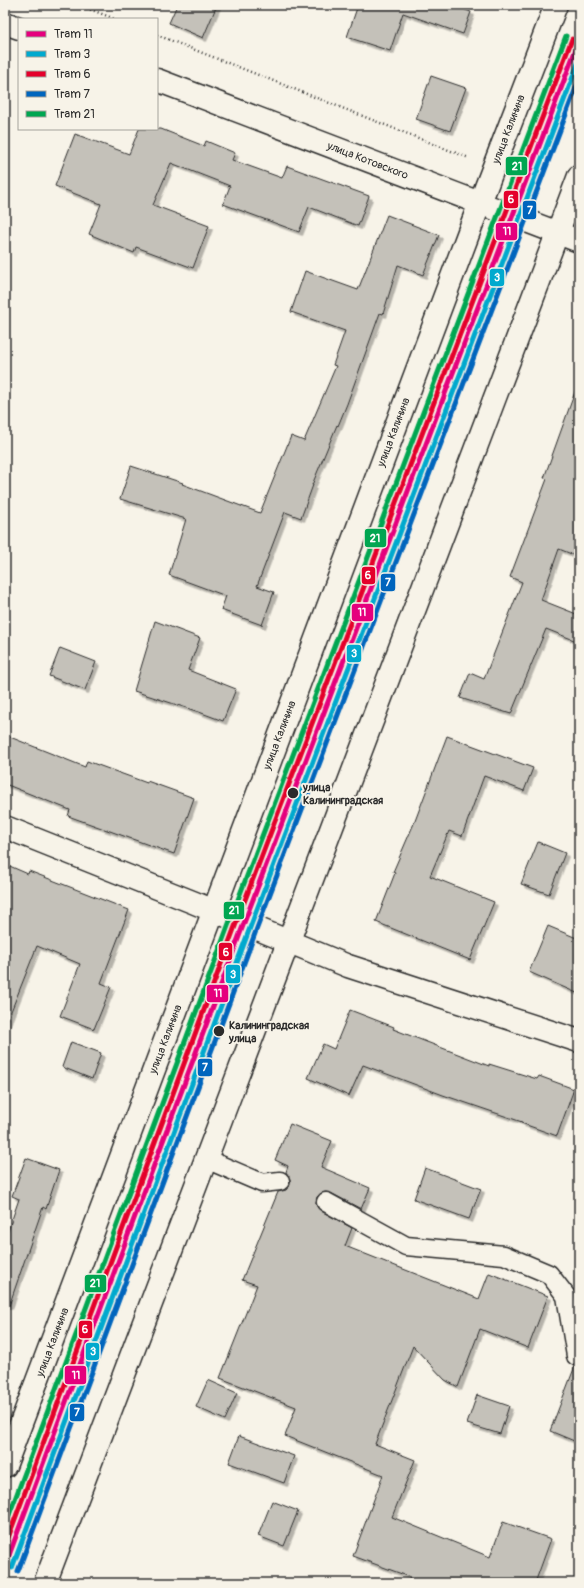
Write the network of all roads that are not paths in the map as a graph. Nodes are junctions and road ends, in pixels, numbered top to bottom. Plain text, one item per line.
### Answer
1 (556, 5) edge
2 (5, 23) edge
3 (18, 28) edge
4 (158, 80) edge
5 (579, 176) edge
6 (480, 203) junction
7 (557, 233) junction
8 (579, 241) edge
9 (5, 827) edge
10 (214, 910) junction
11 (288, 942) junction
12 (579, 1041) edge
13 (206, 1159) junction
14 (280, 1181) dead end
15 (326, 1202) dead end
16 (576, 1356) dead end
17 (5, 1466) edge
18 (45, 1583) edge

1 - 6 street, улица Калинина
2 - 3 street
4 - 6 street, улица Котовского
5 - 7 street
6 - 7 street, улица Котовского
6 - 10 street, улица Калинина
7 - 8 street, улица Котовского
7 - 11 street
9 - 10 street
10 - 11 street
10 - 17 street, улица Калинина
11 - 12 street
11 - 13 street
13 - 14 lane
13 - 18 street
15 - 16 lane

